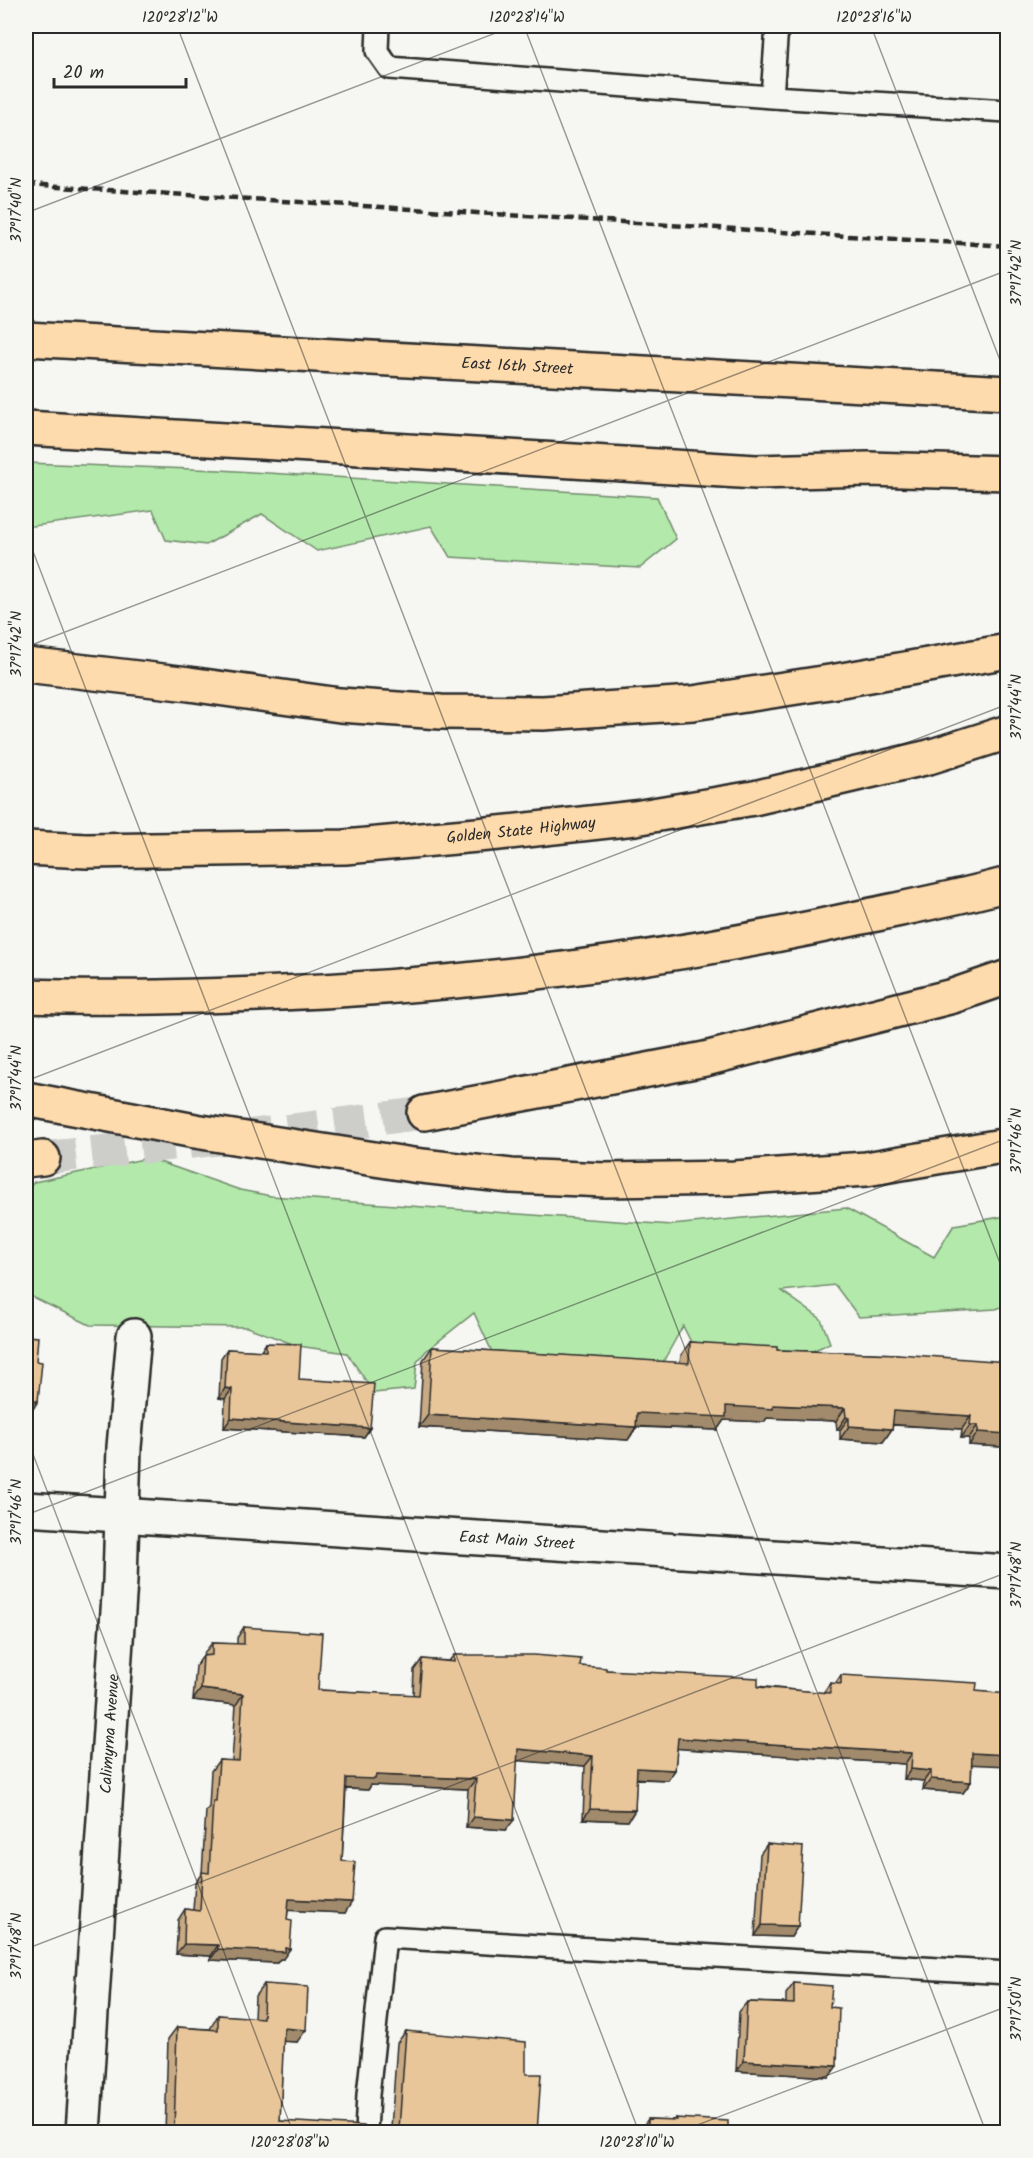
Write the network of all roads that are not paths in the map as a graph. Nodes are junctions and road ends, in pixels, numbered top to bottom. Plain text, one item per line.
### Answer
1 (378, 26) edge
2 (777, 26) edge
3 (771, 97) junction
4 (1008, 111) edge
5 (26, 339) edge
6 (1008, 393) edge
7 (26, 428) edge
8 (1008, 473) edge
9 (1008, 651) edge
10 (26, 665) edge
11 (1008, 732) edge
12 (26, 848) edge
13 (1008, 884) edge
14 (1008, 977) edge
15 (26, 996) edge
16 (26, 1099) edge
17 (424, 1113) tunnel mouth
18 (1008, 1145) edge
19 (134, 1336) dead end
20 (26, 1509) edge
21 (122, 1516) junction
22 (1008, 1572) edge
23 (1008, 1973) edge
24 (83, 2133) edge
25 (366, 2133) edge

1 - 3 lane
2 - 3 lane
3 - 4 lane
5 - 6 main road, East 16th Street
7 - 8 main road
9 - 10 main road
11 - 12 main road, Golden State Highway
13 - 15 main road
14 - 17 main road
16 - 18 main road
19 - 21 street, Calimyrna Avenue
20 - 21 street, East Main Street
21 - 22 street, East Main Street
21 - 24 street, Calimyrna Avenue
23 - 25 lane

